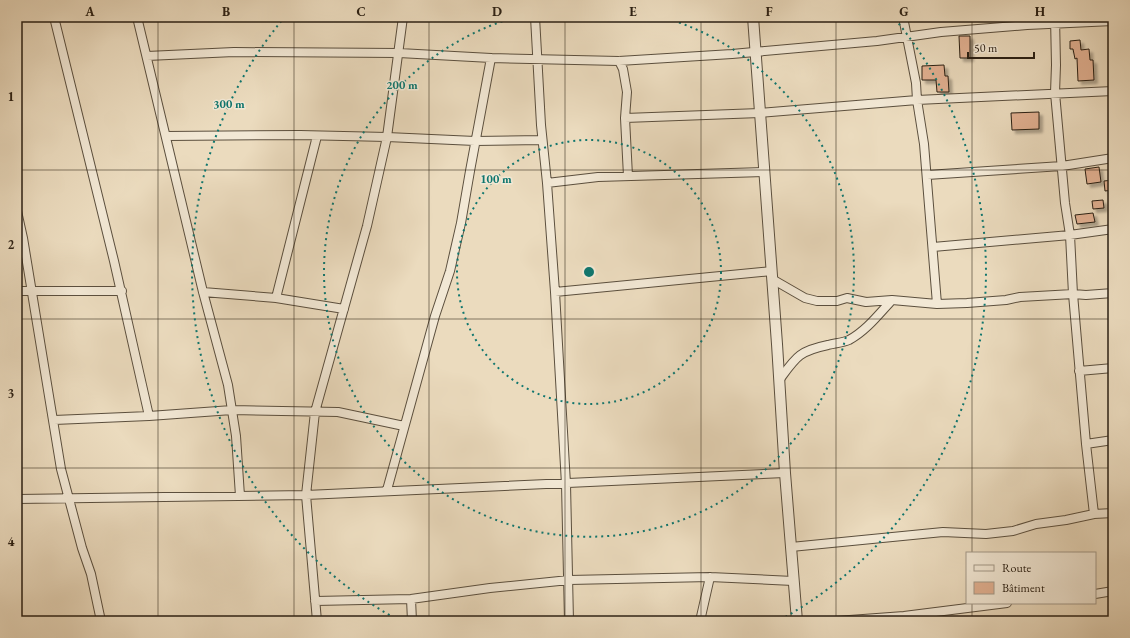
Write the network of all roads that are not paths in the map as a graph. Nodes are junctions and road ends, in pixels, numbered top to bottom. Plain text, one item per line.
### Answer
1 (54, 17) edge
2 (138, 17) edge
3 (403, 17) edge
4 (534, 17) edge
5 (753, 17) edge
6 (903, 17) edge
7 (1056, 20) edge
8 (1113, 21) edge
9 (907, 36) junction
10 (754, 51) junction
11 (399, 53) junction
12 (147, 56) junction
13 (491, 58) junction
14 (537, 60) junction
15 (619, 61) junction
16 (1113, 91) edge
17 (1055, 93) junction
18 (917, 100) junction
19 (760, 113) junction
20 (625, 118) junction
21 (166, 136) junction
22 (317, 136) junction
23 (387, 137) junction
24 (542, 140) junction
25 (475, 141) junction
26 (1113, 158) edge
27 (1062, 166) junction
28 (764, 172) junction
29 (927, 175) junction
30 (628, 176) junction
31 (547, 183) junction
32 (17, 211) edge
33 (1113, 229) edge
34 (1070, 235) junction
35 (933, 247) junction
36 (772, 275) junction
37 (17, 291) edge
38 (122, 291) junction
39 (32, 292) junction
40 (203, 292) junction
41 (555, 292) junction
42 (1113, 293) edge
43 (1073, 294) junction
44 (276, 298) junction
45 (892, 300) junction
46 (937, 304) junction
47 (344, 309) junction
48 (1113, 368) edge
49 (1079, 371) junction
50 (780, 379) junction
51 (232, 410) junction
52 (315, 412) junction
53 (150, 416) junction
54 (54, 420) junction
55 (404, 426) junction
56 (1113, 440) edge
57 (1086, 444) junction
58 (784, 473) junction
59 (566, 484) junction
60 (387, 490) junction
61 (306, 495) junction
62 (240, 496) junction
63 (68, 498) junction
64 (17, 499) edge
65 (1113, 513) edge
66 (1094, 514) junction
67 (791, 547) junction
68 (710, 578) junction
69 (569, 580) junction
70 (793, 581) junction
71 (1113, 591) edge
72 (1096, 594) edge
73 (411, 600) junction
74 (314, 601) junction
75 (999, 604) edge
76 (101, 621) edge
77 (317, 621) edge
78 (412, 621) edge
79 (569, 621) edge
80 (700, 621) edge
81 (797, 621) edge
82 (836, 621) edge

1 - 38 street
2 - 12 street
3 - 11 street
4 - 14 street
5 - 10 street
6 - 9 street
7 - 8 street
7 - 9 street
7 - 17 street
9 - 10 street
9 - 18 street
10 - 15 street
10 - 19 street
11 - 12 street
11 - 13 street
11 - 23 street
12 - 21 street
13 - 14 street
13 - 25 street
14 - 15 street
14 - 24 street
15 - 20 street
16 - 17 street
17 - 18 street
17 - 27 street
18 - 19 street
18 - 29 street
19 - 20 street
19 - 28 street
20 - 30 street
21 - 22 street
21 - 40 street
22 - 23 street
22 - 44 street
23 - 25 street
23 - 47 street
24 - 25 street
24 - 31 street
25 - 55 street
26 - 27 street
27 - 29 street
27 - 34 street
28 - 30 street
28 - 36 street
29 - 35 street
30 - 31 street
31 - 41 street
32 - 39 street
33 - 34 street
34 - 35 street
34 - 43 street
35 - 46 street
36 - 41 street
36 - 45 street
36 - 50 street
37 - 39 street
38 - 39 street
38 - 53 street
39 - 54 street
40 - 44 street
40 - 51 street
41 - 59 street
42 - 43 street
43 - 46 street
43 - 49 street
44 - 47 street
45 - 46 street
45 - 50 street
47 - 52 street
48 - 49 street
49 - 57 street
50 - 58 street
51 - 52 street
51 - 53 street
51 - 62 street
52 - 55 street
52 - 61 street
53 - 54 street
54 - 63 street
55 - 60 street
56 - 57 street
57 - 66 street
58 - 59 street
58 - 67 street
59 - 60 street
59 - 69 street
60 - 61 street
61 - 62 street
61 - 74 street
62 - 63 street
63 - 64 street
63 - 76 street
65 - 66 street
66 - 67 street
67 - 70 street
68 - 69 street
68 - 70 street
68 - 80 street
69 - 73 street
69 - 79 street
70 - 81 street
71 - 72 street
73 - 74 street
73 - 78 street
74 - 77 street
75 - 82 street

